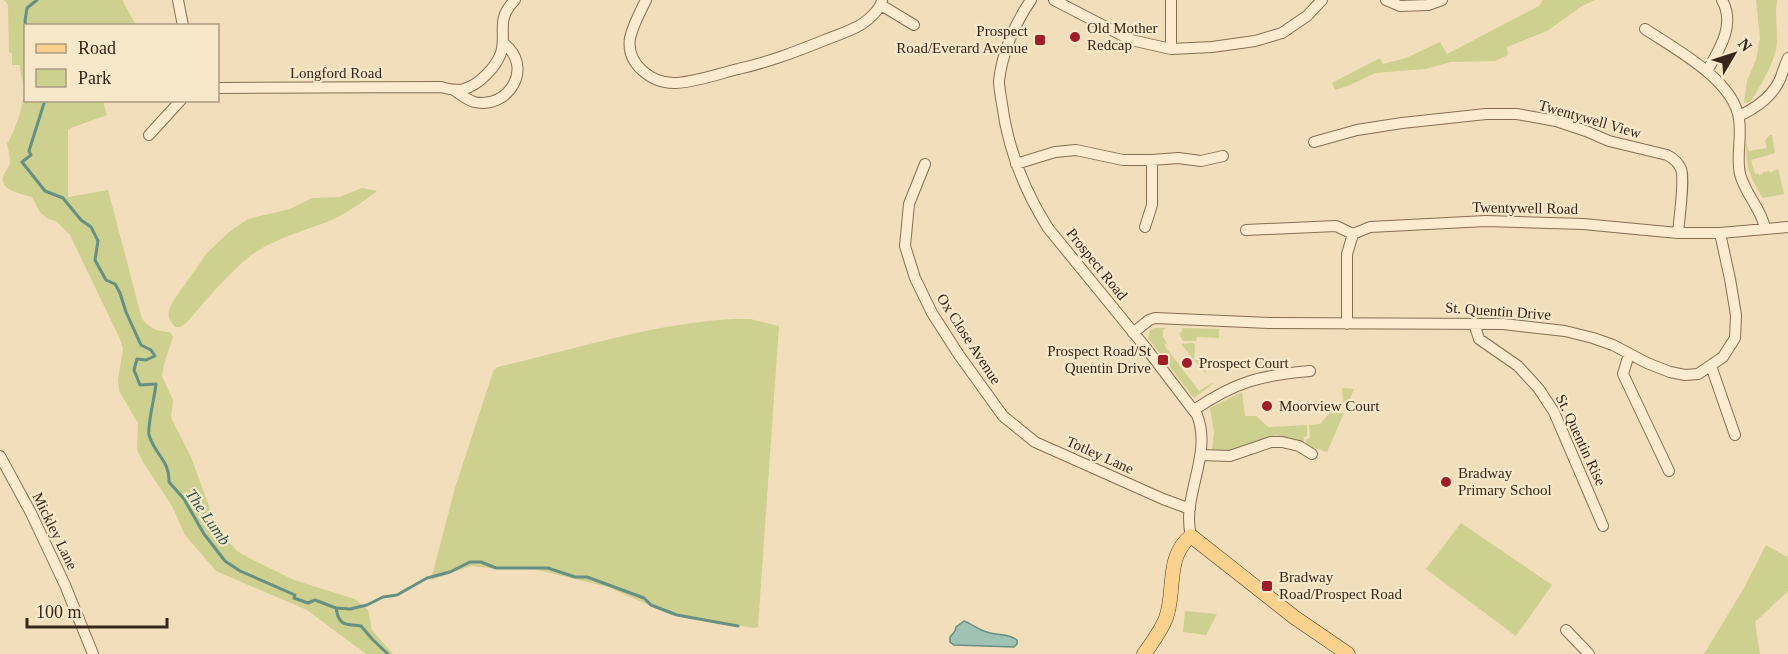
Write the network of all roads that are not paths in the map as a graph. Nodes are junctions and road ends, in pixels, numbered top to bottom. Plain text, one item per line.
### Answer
1 (177, 0) edge
2 (645, 0) edge
3 (1031, 0) edge
4 (1054, 0) edge
5 (1171, 0) edge
6 (1322, 0) edge
7 (1386, 0) edge
8 (1442, 0) edge
9 (1722, 0) edge
10 (509, 2) edge
11 (882, 3) edge
12 (183, 24) edge
13 (914, 25) dead end
14 (1645, 29) dead end
15 (503, 43) junction
16 (1171, 49) junction
17 (1788, 58) edge
18 (1707, 71) junction
19 (219, 88) edge
20 (454, 89) junction
21 (179, 102) edge
22 (1739, 116) junction
23 (149, 135) dead end
24 (1314, 142) dead end
25 (1223, 156) dead end
26 (1152, 160) junction
27 (1016, 164) junction
28 (920, 168) dead end
29 (1145, 227) dead end
30 (1788, 227) edge
31 (1765, 228) junction
32 (1246, 230) dead end
33 (1678, 233) junction
34 (1719, 233) junction
35 (1353, 234) junction
36 (1474, 323) junction
37 (1347, 324) junction
38 (1133, 333) junction
39 (1629, 354) junction
40 (1711, 366) junction
41 (1310, 370) dead end
42 (1194, 410) junction
43 (1004, 416) joint
44 (1735, 435) dead end
45 (1200, 454) junction
46 (1312, 454) dead end
47 (0, 456) edge
48 (1669, 471) dead end
49 (1190, 509) junction
50 (1603, 526) dead end
51 (1191, 536) junction
52 (1566, 630) dead end
53 (93, 654) edge
54 (1144, 654) edge
55 (1348, 654) edge
56 (1588, 654) edge

1 - 12 street
2 - 11 street
3 - 27 street, Prospect Road
4 - 16 street
5 - 16 street
6 - 16 street
7 - 8 street
9 - 18 street
10 - 15 street, Longford Road
11 - 13 street
14 - 18 street
15 - 20 street, Longford Road
15 - 20 street, Longford Road
17 - 22 street
18 - 22 street
19 - 20 street, Longford Road
21 - 23 street
22 - 31 street
24 - 33 street, Twentywell View
25 - 26 street
26 - 27 street
26 - 29 street
27 - 38 street, Prospect Road
28 - 43 street, Ox Close Avenue
30 - 31 street, Twentywell Road
31 - 34 street, Twentywell Road
32 - 35 street
33 - 34 street, Twentywell Road
33 - 35 street, Twentywell Road
34 - 40 street, St. Quentin Drive
35 - 37 street
36 - 37 street, St. Quentin Drive
36 - 39 street, St. Quentin Drive
36 - 50 street, St. Quentin Rise
37 - 38 street, St. Quentin Drive
38 - 42 street, Prospect Road
39 - 40 street, St. Quentin Drive
39 - 48 street
40 - 44 street
41 - 42 street
42 - 45 street, Prospect Road
43 - 49 street, Totley Lane
45 - 46 street
45 - 49 street, Prospect Road
47 - 53 street, Mickley Lane
49 - 51 street, Prospect Road
51 - 54 main road
51 - 55 main road
52 - 56 street

